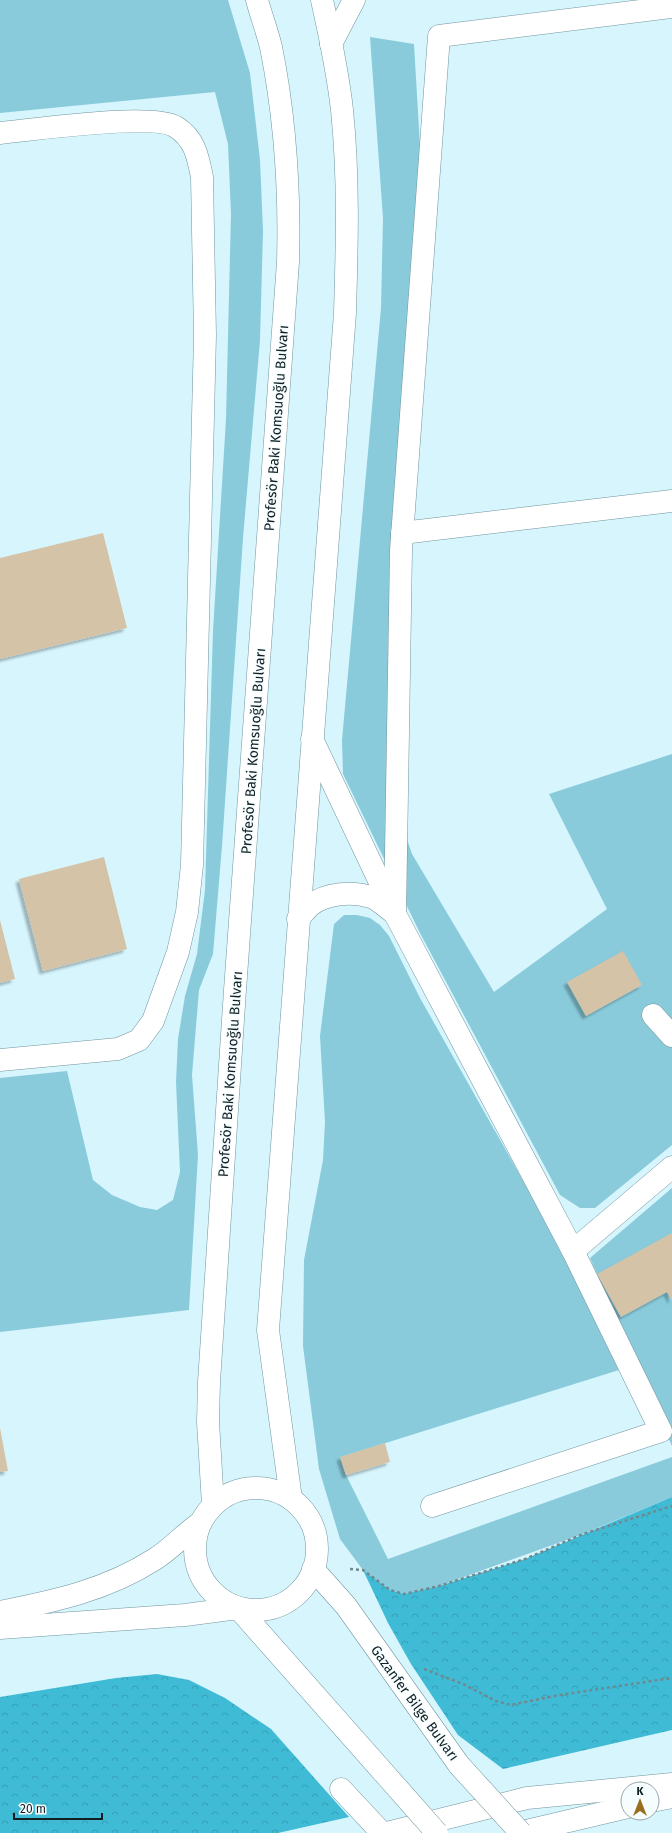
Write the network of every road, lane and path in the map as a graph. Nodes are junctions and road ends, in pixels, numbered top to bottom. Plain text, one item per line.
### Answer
1 (257, 0) edge
2 (322, 0) edge
3 (354, 0) edge
4 (672, 7) edge
5 (331, 44) junction
6 (0, 133) edge
7 (672, 500) edge
8 (402, 533) junction
9 (312, 739) junction
10 (395, 914) junction
11 (298, 919) junction
12 (653, 1015) dead end
13 (672, 1036) edge
14 (0, 1060) edge
15 (672, 1167) edge
16 (573, 1251) junction
17 (291, 1499) junction
18 (213, 1506) junction
19 (432, 1506) dead end
20 (672, 1506) edge
21 (200, 1523) junction
22 (314, 1569) junction
23 (238, 1608) junction
24 (0, 1612) edge
25 (0, 1628) edge
26 (418, 1667) dead end
27 (672, 1678) edge
28 (672, 1784) edge
29 (341, 1789) dead end
30 (672, 1796) edge
31 (660, 1799) edge
32 (620, 1809) edge
33 (382, 1833) edge
34 (387, 1833) edge
35 (438, 1833) edge
36 (518, 1833) edge
37 (521, 1833) edge

1 - 18 main road, Profesör Baki Komsuoğlu Bulvarı
2 - 5 main road
3 - 5 main road
4 - 8 main road
5 - 9 main road
6 - 14 main road
7 - 8 main road
8 - 10 main road
9 - 10 main road
9 - 11 main road
10 - 11 main road
10 - 16 main road
11 - 17 main road
12 - 13 main road
15 - 16 main road
16 - 19 main road
17 - 18 main road
17 - 22 main road
18 - 21 main road
20 - 22 path
21 - 23 main road
21 - 24 main road
22 - 23 main road
22 - 37 main road, Gazanfer Bilge Bulvarı, bridge
23 - 25 main road
23 - 35 main road, bridge
26 - 27 path
28 - 34 main road
29 - 33 main road
30 - 31 main road
32 - 36 main road

